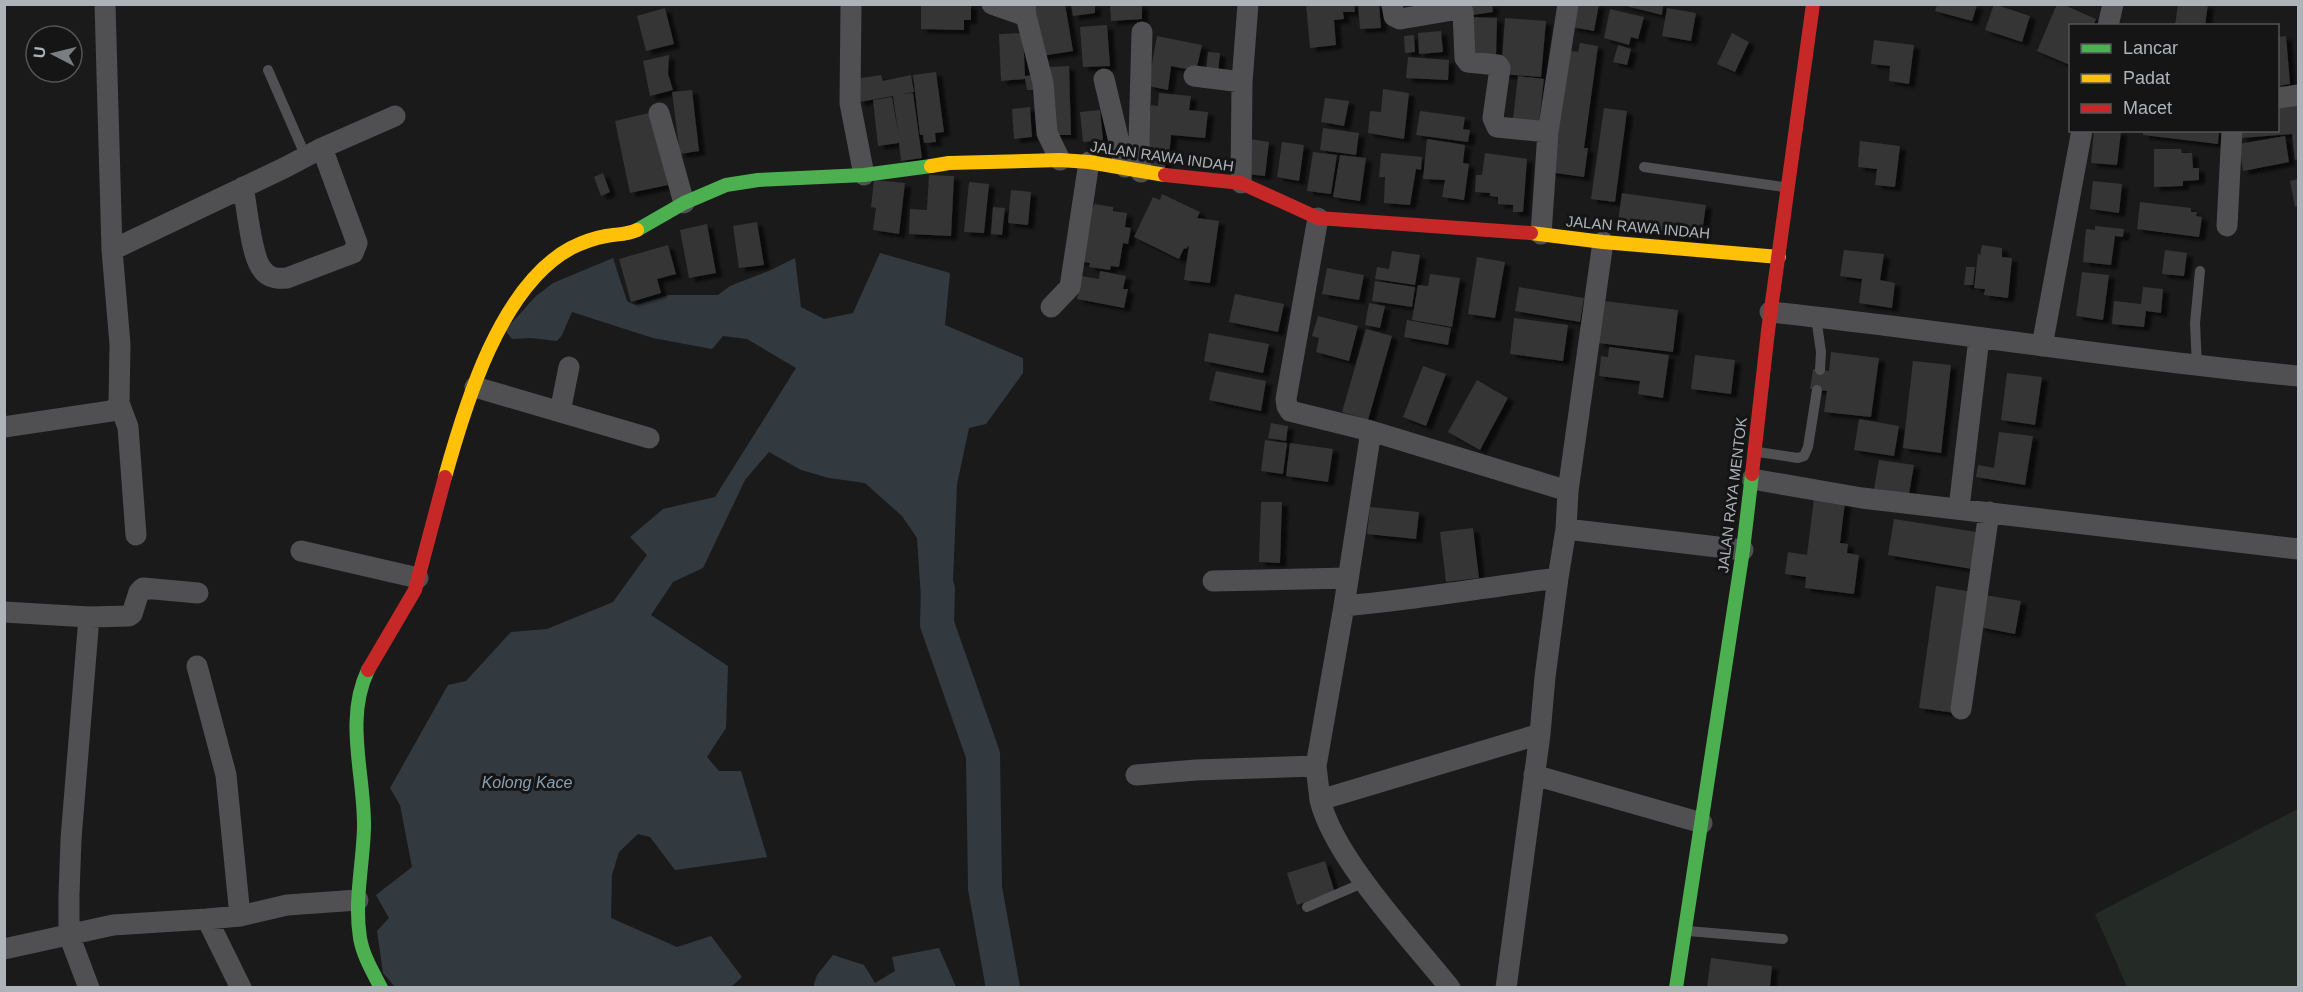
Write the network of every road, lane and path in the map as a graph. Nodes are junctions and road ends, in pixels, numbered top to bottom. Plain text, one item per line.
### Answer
1 (105, 4) edge
2 (851, 4) edge
3 (992, 4) edge
4 (1248, 4) edge
5 (1392, 4) edge
6 (1568, 4) edge
7 (1813, 4) edge
8 (2113, 4) edge
9 (1025, 10) edge
10 (2108, 24) edge
11 (1142, 32) dead end
12 (268, 70) dead end
13 (1194, 76) dead end
14 (1104, 79) dead end
15 (1242, 82) junction
16 (2298, 95) edge
17 (2279, 98) edge
18 (659, 113) dead end
19 (395, 116) dead end
20 (1548, 132) junction
21 (2082, 132) edge
22 (2232, 132) edge
23 (314, 152) junction
24 (1060, 160) junction
25 (1089, 162) junction
26 (1644, 167) dead end
27 (1133, 170) junction
28 (864, 175) junction
29 (1242, 183) junction
30 (243, 187) junction
31 (1789, 188) junction
32 (684, 203) junction
33 (1318, 218) junction
34 (2227, 226) dead end
35 (1541, 234) junction
36 (1603, 242) junction
37 (112, 250) junction
38 (1779, 257) junction
39 (2200, 271) dead end
40 (1051, 307) dead end
41 (1770, 312) junction
42 (1816, 317) junction
43 (1979, 338) junction
44 (2043, 346) junction
45 (569, 367) dead end
46 (2197, 367) junction
47 (1820, 370) dead end
48 (2298, 376) edge
49 (475, 387) junction
50 (1817, 390) dead end
51 (119, 403) junction
52 (560, 412) junction
53 (4, 427) edge
54 (1371, 431) junction
55 (649, 438) dead end
56 (1754, 451) junction
57 (1752, 479) junction
58 (1568, 491) junction
59 (1959, 508) junction
60 (1989, 512) junction
61 (1566, 529) junction
62 (136, 535) dead end
63 (2298, 549) edge
64 (1743, 550) junction
65 (301, 551) dead end
66 (418, 578) junction
67 (1348, 578) junction
68 (1558, 578) junction
69 (1213, 581) dead end
70 (198, 593) dead end
71 (1344, 606) junction
72 (4, 612) edge
73 (88, 617) junction
74 (197, 666) dead end
75 (1960, 709) dead end
76 (1540, 734) junction
77 (1316, 766) junction
78 (1136, 775) dead end
79 (1534, 775) junction
80 (1320, 800) junction
81 (1702, 823) junction
82 (1365, 882) junction
83 (358, 900) junction
84 (1307, 907) dead end
85 (240, 916) junction
86 (207, 919) junction
87 (1685, 931) junction
88 (69, 935) junction
89 (1783, 939) dead end
90 (4, 949) edge
91 (89, 987) edge
92 (241, 987) edge
93 (381, 987) edge
94 (1450, 987) edge
95 (1506, 987) edge
96 (1676, 987) edge

1 - 37 street
2 - 28 street
3 - 9 street
4 - 15 street
5 - 20 street
6 - 20 street
7 - 31 main road, JALAN RAYA MENTOK
8 - 10 street
9 - 24 street
11 - 27 street
12 - 23 lane
13 - 15 street
14 - 27 street
15 - 29 street
16 - 17 street
18 - 32 street
19 - 23 street
20 - 35 street
21 - 44 street
22 - 34 street
23 - 30 street
23 - 30 street
24 - 25 main road, JALAN RAWA INDAH
24 - 28 main road, JALAN RAWA INDAH
25 - 27 main road, JALAN RAWA INDAH
25 - 40 street
26 - 31 lane
27 - 29 main road, JALAN RAWA INDAH
28 - 32 main road, JALAN RAWA INDAH
29 - 33 main road, JALAN RAWA INDAH
30 - 37 street
31 - 38 main road, JALAN RAYA MENTOK
32 - 49 main road, JALAN RAWA INDAH
33 - 35 main road, JALAN RAWA INDAH
33 - 54 street
35 - 36 main road, JALAN RAWA INDAH
36 - 38 main road, JALAN RAWA INDAH
36 - 58 street
37 - 51 street
38 - 41 main road, JALAN RAYA MENTOK
39 - 46 lane
41 - 42 street
41 - 56 main road, JALAN RAYA MENTOK
42 - 43 street
42 - 47 lane
43 - 44 street
43 - 59 street
44 - 46 street
45 - 52 street
46 - 48 street
49 - 52 street
49 - 66 main road, JALAN RAWA INDAH
50 - 56 lane
51 - 53 street
51 - 62 street
52 - 55 street
54 - 58 street
54 - 67 street
56 - 57 main road, JALAN RAYA MENTOK
57 - 59 street
57 - 64 main road, JALAN RAYA MENTOK
58 - 61 street
59 - 60 street
60 - 63 street
60 - 75 street
61 - 64 street
61 - 68 street
64 - 81 main road, JALAN RAYA MENTOK
65 - 66 street
66 - 83 main road, JALAN RAWA INDAH
67 - 69 street
67 - 71 street
68 - 71 street
68 - 76 street
70 - 73 street
71 - 77 street
72 - 73 street
73 - 88 street
74 - 85 street
76 - 79 street
76 - 80 street
77 - 78 street
77 - 80 street
79 - 81 street
79 - 95 street
80 - 82 street
81 - 87 main road, JALAN RAYA MENTOK
82 - 84 lane
82 - 94 street
83 - 85 street
83 - 93 main road, JALAN RAWA INDAH
85 - 86 street
86 - 88 street
86 - 92 street
87 - 89 lane
87 - 96 main road, JALAN RAYA MENTOK
88 - 90 street
88 - 91 street

